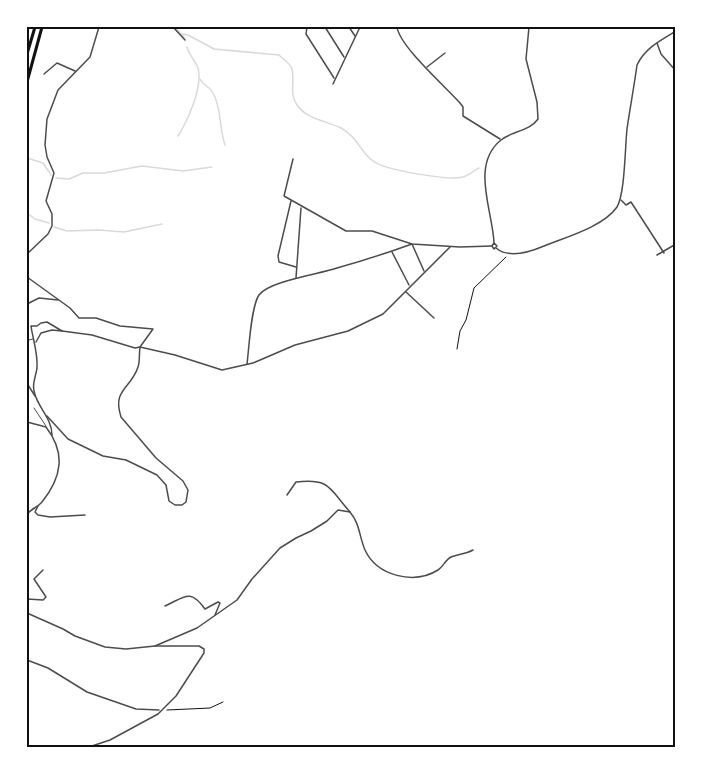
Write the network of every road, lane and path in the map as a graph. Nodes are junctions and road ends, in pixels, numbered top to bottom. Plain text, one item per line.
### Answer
1 (35, 27) edge
2 (42, 27) edge
3 (99, 27) edge
4 (173, 27) edge
5 (307, 27) edge
6 (325, 27) edge
7 (349, 27) edge
8 (360, 27) edge
9 (397, 27) edge
10 (529, 27) edge
11 (676, 31) edge
12 (355, 36) junction
13 (185, 39) dead end
14 (657, 42) junction
15 (445, 53) dead end
16 (27, 54) edge
17 (344, 58) junction
18 (426, 68) junction
19 (75, 71) junction
20 (676, 71) edge
21 (44, 74) dead end
22 (335, 79) junction
23 (27, 82) edge
24 (333, 84) dead end
25 (501, 140) junction
26 (293, 159) dead end
27 (620, 200) junction
28 (291, 201) junction
29 (301, 207) junction
30 (494, 243) junction
31 (412, 244) junction
32 (676, 244) edge
33 (492, 246) junction
34 (450, 247) junction
35 (496, 248) junction
36 (392, 251) junction
37 (664, 252) junction
38 (27, 254) edge
39 (508, 254) junction
40 (657, 255) dead end
41 (296, 267) junction
42 (424, 271) junction
43 (27, 277) edge
44 (295, 279) junction
45 (410, 286) junction
46 (405, 291) junction
47 (60, 300) junction
48 (27, 304) edge
49 (434, 318) dead end
50 (62, 331) junction
51 (27, 337) edge
52 (35, 341) junction
53 (140, 347) junction
54 (457, 349) dead end
55 (247, 364) junction
56 (27, 379) edge
57 (35, 396) junction
58 (34, 408) dead end
59 (47, 416) junction
60 (27, 422) edge
61 (46, 427) junction
62 (52, 435) junction
63 (287, 495) dead end
64 (38, 505) junction
65 (350, 512) junction
66 (28, 513) edge
67 (85, 515) dead end
68 (473, 550) dead end
69 (43, 570) dead end
70 (27, 599) edge
71 (165, 606) dead end
72 (27, 613) edge
73 (214, 616) junction
74 (155, 646) junction
75 (27, 660) edge
76 (224, 702) dead end
77 (161, 711) junction
78 (86, 748) edge

1 - 16 highway
2 - 23 highway
3 - 19 street
4 - 13 street
5 - 22 street
6 - 17 street
7 - 12 street
8 - 12 street
9 - 18 street
10 - 25 street
11 - 14 street
12 - 17 street
14 - 20 street
14 - 27 street
15 - 18 street
17 - 22 street
18 - 25 street
19 - 21 street
19 - 38 street
22 - 24 street
25 - 30 street
26 - 28 street
27 - 37 street
27 - 39 street
28 - 29 street
28 - 41 street
29 - 31 street
29 - 41 street
30 - 33 street
30 - 35 street
31 - 34 street
31 - 36 street
31 - 42 street
32 - 37 street
33 - 34 street
33 - 35 street
34 - 42 street
35 - 39 street
36 - 44 street
36 - 45 street
37 - 40 street
39 - 54 path
41 - 44 street
42 - 45 street
43 - 47 street
44 - 55 street
45 - 46 street
46 - 49 street
46 - 55 street
47 - 48 street
47 - 53 street
50 - 52 street
50 - 52 street
50 - 53 street
51 - 52 street
52 - 57 street
53 - 55 street
53 - 59 street
56 - 57 street
57 - 59 street
58 - 61 street
59 - 62 street
60 - 61 street
61 - 62 street
62 - 64 street
63 - 65 street
64 - 66 street
64 - 67 street
65 - 68 street
65 - 73 street
69 - 70 street
71 - 73 street
72 - 74 street
73 - 74 street
74 - 77 street
75 - 77 street
76 - 77 path
77 - 78 street

